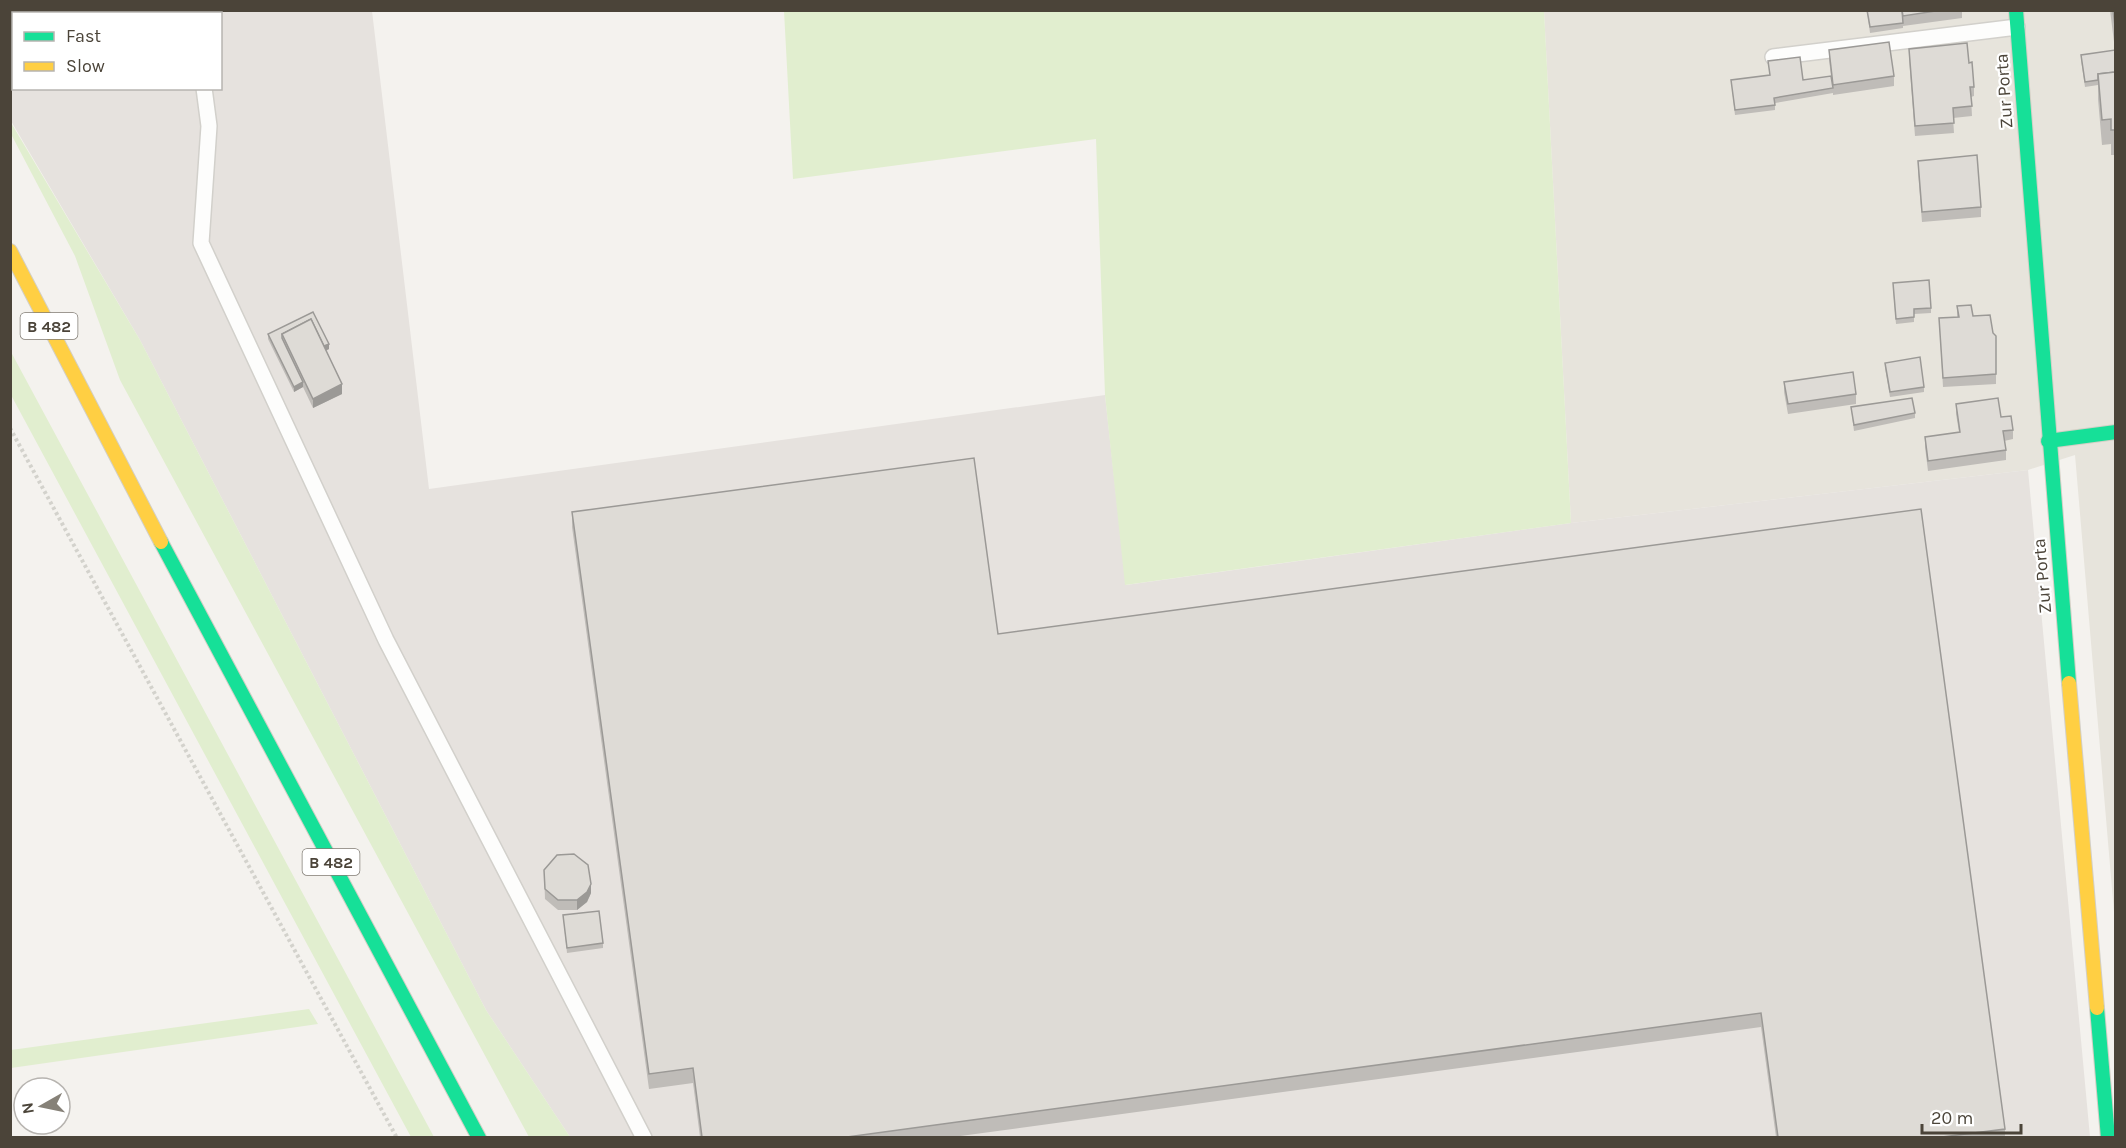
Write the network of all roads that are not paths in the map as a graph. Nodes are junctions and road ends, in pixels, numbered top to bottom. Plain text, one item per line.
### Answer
1 (2016, 10) edge
2 (2017, 27) junction
3 (1773, 57) dead end
4 (204, 90) edge
5 (10, 251) edge
6 (2115, 432) edge
7 (2048, 441) junction
8 (478, 1137) edge
9 (644, 1137) edge
10 (2108, 1137) edge

1 - 2 main road, Zur Porta
2 - 3 lane
2 - 7 main road, Zur Porta
4 - 9 lane
5 - 8 main road, B 482
6 - 7 main road
7 - 10 main road, Zur Porta

